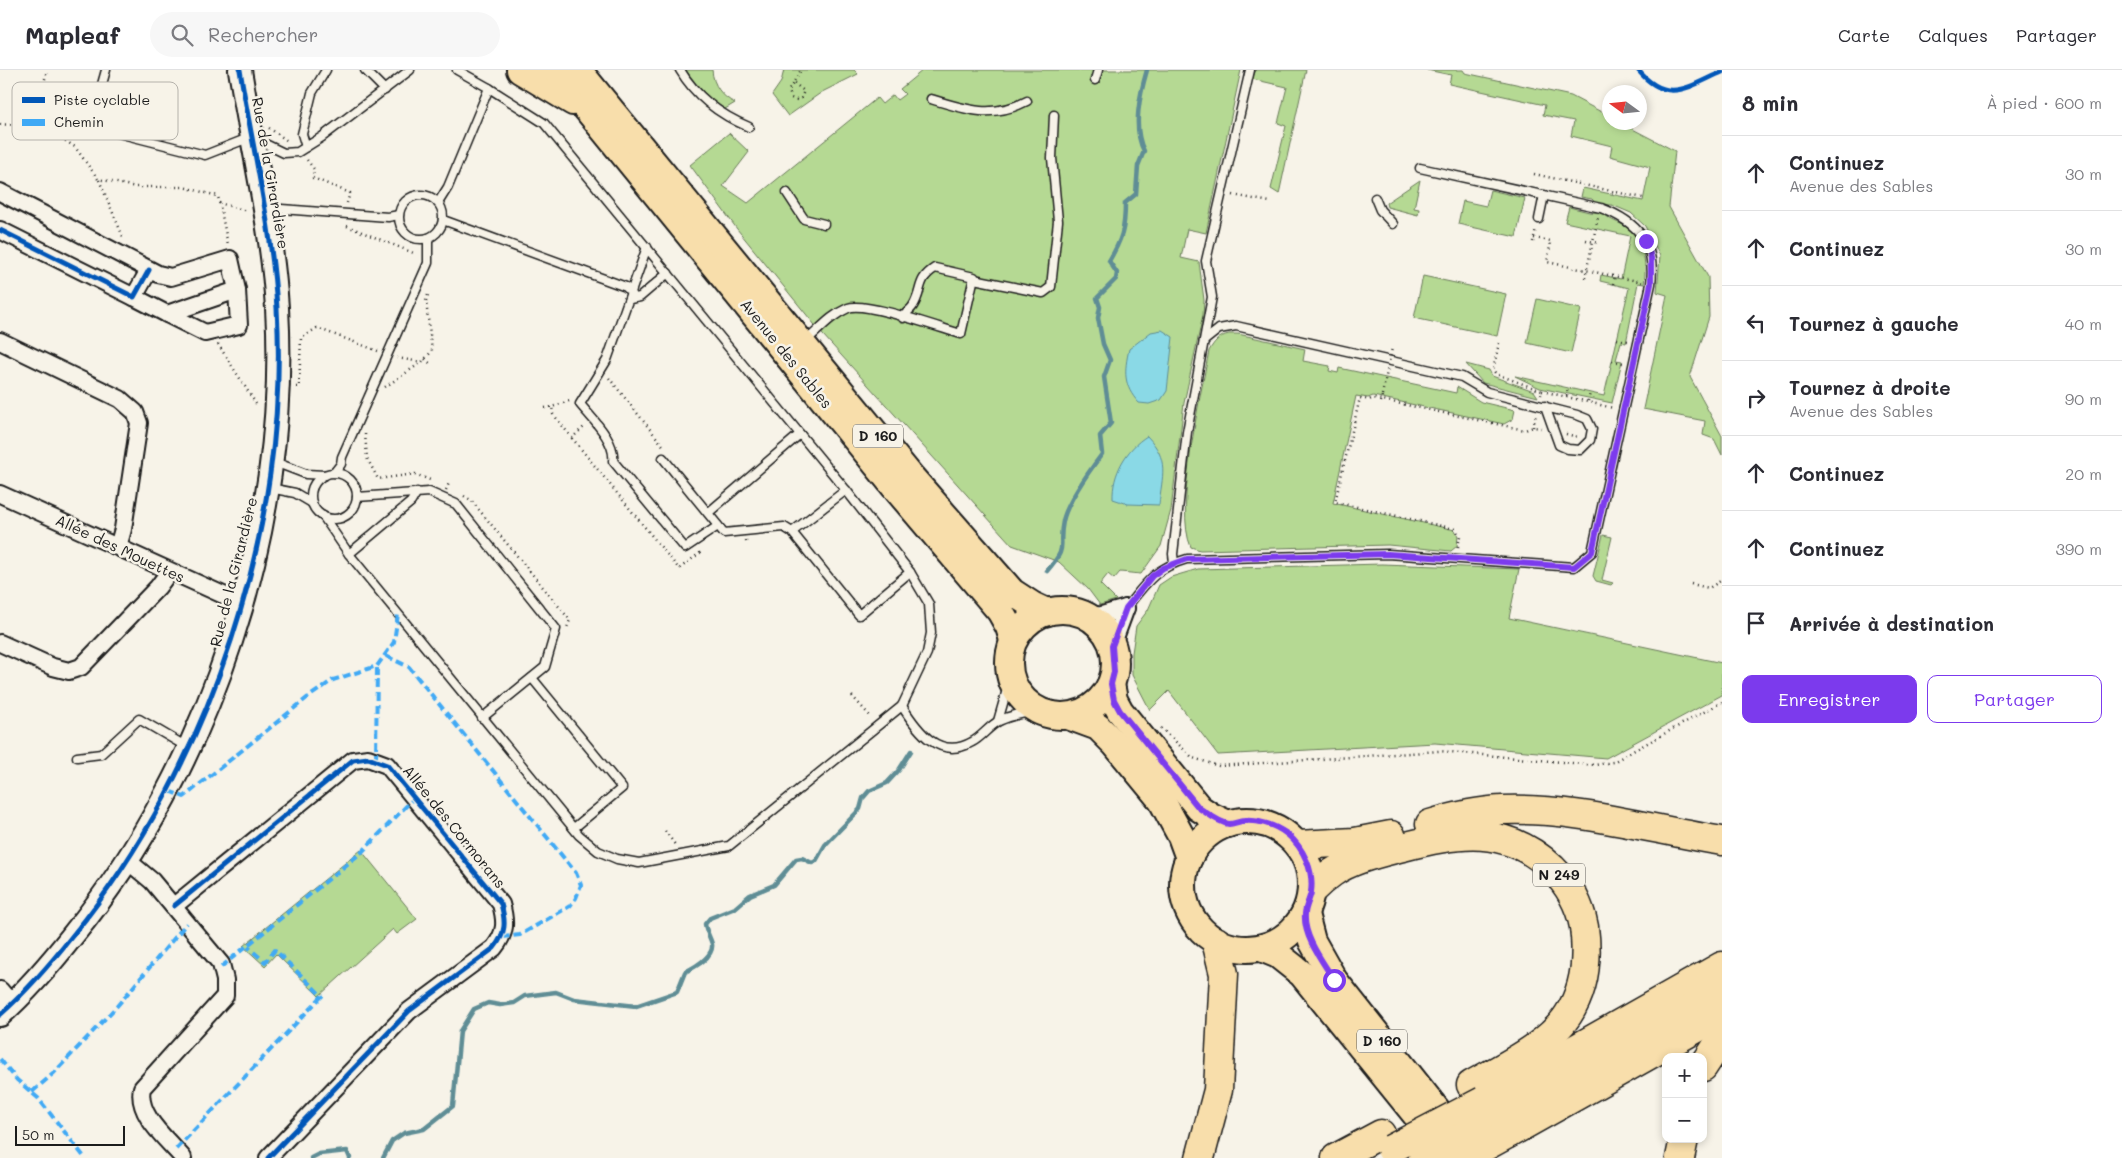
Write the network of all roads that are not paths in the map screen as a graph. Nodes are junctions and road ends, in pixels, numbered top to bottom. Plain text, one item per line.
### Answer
1 (106, 70) edge
2 (240, 70) edge
3 (326, 70) edge
4 (365, 70) edge
5 (410, 70) edge
6 (457, 70) edge
7 (520, 70) edge
8 (555, 70) edge
9 (578, 70) edge
10 (592, 70) edge
11 (680, 70) edge
12 (1098, 70) edge
13 (1250, 70) edge
14 (1095, 80) dead end
15 (102, 82) edge
16 (489, 88) junction
17 (384, 90) junction
18 (931, 99) dead end
19 (1028, 101) dead end
20 (595, 104) junction
21 (1054, 115) dead end
22 (749, 127) dead end
23 (258, 131) junction
24 (144, 140) edge
25 (306, 147) junction
26 (1420, 168) dead end
27 (0, 192) edge
28 (787, 193) dead end
29 (1544, 195) junction
30 (1376, 198) dead end
31 (438, 203) junction
32 (267, 213) junction
33 (399, 215) junction
34 (1538, 219) dead end
35 (443, 220) junction
36 (824, 224) dead end
37 (1393, 224) dead end
38 (0, 230) edge
39 (428, 238) junction
40 (647, 247) junction
41 (149, 270) junction
42 (668, 273) junction
43 (974, 279) junction
44 (237, 290) junction
45 (631, 296) junction
46 (134, 298) junction
47 (167, 314) junction
48 (903, 318) junction
49 (0, 341) edge
50 (1204, 341) junction
51 (803, 344) junction
52 (1541, 405) junction
53 (800, 434) junction
54 (666, 455) road end
55 (272, 461) junction
56 (334, 473) junction
57 (325, 475) junction
58 (268, 487) junction
59 (846, 490) junction
60 (417, 492) junction
61 (0, 494) edge
62 (357, 498) junction
63 (312, 503) junction
64 (708, 513) junction
65 (323, 516) junction
66 (718, 526) junction
67 (792, 532) junction
68 (118, 547) junction
69 (349, 554) junction
70 (1174, 563) junction
71 (169, 572) junction
72 (910, 572) junction
73 (241, 603) junction
74 (1126, 608) junction
75 (1048, 612) junction
76 (1086, 616) junction
77 (1013, 640) junction
78 (0, 643) edge
79 (1112, 646) junction
80 (532, 678) junction
81 (1010, 679) junction
82 (1111, 684) junction
83 (902, 706) junction
84 (1037, 710) junction
85 (1068, 716) junction
86 (482, 718) junction
87 (998, 721) junction
88 (189, 748) junction
89 (77, 756) dead end
90 (1228, 824) junction
91 (574, 828) junction
92 (1722, 841) edge
93 (1298, 845) junction
94 (1189, 858) junction
95 (128, 861) junction
96 (1308, 902) junction
97 (174, 906) junction
98 (1216, 941) junction
99 (1261, 948) junction
100 (1722, 966) edge
101 (1722, 991) edge
102 (4, 1003) edge
103 (1722, 1014) edge
104 (1722, 1038) edge
105 (1707, 1061) edge
106 (1490, 1109) junction
107 (1683, 1143) edge
108 (1383, 1147) edge
109 (183, 1158) edge
110 (268, 1158) edge
111 (1200, 1158) edge
112 (1336, 1158) edge
113 (1423, 1158) edge
114 (1450, 1158) edge
115 (1464, 1158) edge
116 (1475, 1158) edge
117 (1680, 1158) edge

1 - 15 lane
2 - 23 street, Rue de la Girardière
3 - 25 lane
4 - 17 lane
5 - 17 lane
6 - 16 lane
7 - 20 main road
8 - 20 main road, Avenue des Sables / D 160
9 - 20 main road, Avenue des Sables / D 160
10 - 20 main road
11 - 22 lane
12 - 14 lane
13 - 50 lane
16 - 31 lane
16 - 40 lane
17 - 25 lane
18 - 19 lane
20 - 51 main road, Avenue des Sables / D 160
20 - 77 main road, Avenue des Sables / D 160
21 - 43 lane
23 - 24 lane
23 - 25 lane
23 - 32 street, Rue de la Girardière
26 - 29 lane
27 - 41 street
28 - 36 lane
29 - 34 lane
29 - 70 lane
30 - 37 lane
31 - 33 lane
31 - 35 lane
32 - 33 lane
32 - 55 street, Rue de la Girardière
33 - 39 lane
35 - 39 lane
35 - 45 lane
38 - 46 street
39 - 56 lane
40 - 42 lane
40 - 45 lane
41 - 44 street
41 - 46 street
42 - 45 lane
42 - 53 lane
43 - 48 lane
43 - 48 lane
44 - 47 street
44 - 47 street
45 - 66 lane
46 - 47 street
48 - 51 lane
49 - 68 street
50 - 52 lane
50 - 70 lane
51 - 75 main road, Avenue des Sables / D 160
52 - 52 lane
53 - 59 lane
53 - 64 lane
54 - 64 lane
55 - 57 lane
55 - 58 street, Rue de la Girardière
56 - 57 lane
56 - 62 lane
57 - 63 lane
58 - 63 lane
58 - 73 street, Rue de la Girardière
59 - 67 lane
59 - 72 lane
60 - 62 lane
60 - 69 lane
60 - 80 lane
61 - 68 street, Allée des Mouettes
62 - 65 lane
63 - 65 lane
64 - 66 lane
65 - 69 lane
66 - 67 lane
67 - 72 lane
68 - 71 street, Allée des Mouettes
69 - 86 lane
70 - 74 lane
71 - 73 street, Allée des Mouettes
71 - 78 street
72 - 83 lane
73 - 88 street, Rue de la Girardière
74 - 76 street
74 - 79 street
75 - 76 main road
75 - 77 main road
76 - 79 main road
77 - 81 main road
79 - 82 main road
80 - 86 lane
80 - 91 lane
81 - 84 main road
81 - 87 lane
82 - 85 main road
82 - 90 main road
83 - 87 lane
83 - 91 lane
84 - 85 main road
84 - 87 lane
85 - 94 main road
86 - 91 lane
88 - 89 lane
88 - 95 street, Rue de la Girardière
90 - 93 main road
90 - 94 main road
92 - 93 highway
93 - 96 main road
94 - 98 main road
95 - 97 street
95 - 102 street, Rue de la Girardière
96 - 99 main road
96 - 106 highway, N 249
96 - 116 main road, D 160
97 - 109 street
97 - 110 street, Allée des Cormorans
98 - 99 main road
98 - 111 highway
99 - 114 main road, D 160
100 - 106 highway, N 249
101 - 106 highway, N 249
103 - 106 highway, N 249
104 - 105 highway
106 - 108 highway, N 249, bridge
106 - 113 highway, N 249, bridge
106 - 115 highway, N 249, bridge
107 - 117 highway
108 - 112 highway, N 249

